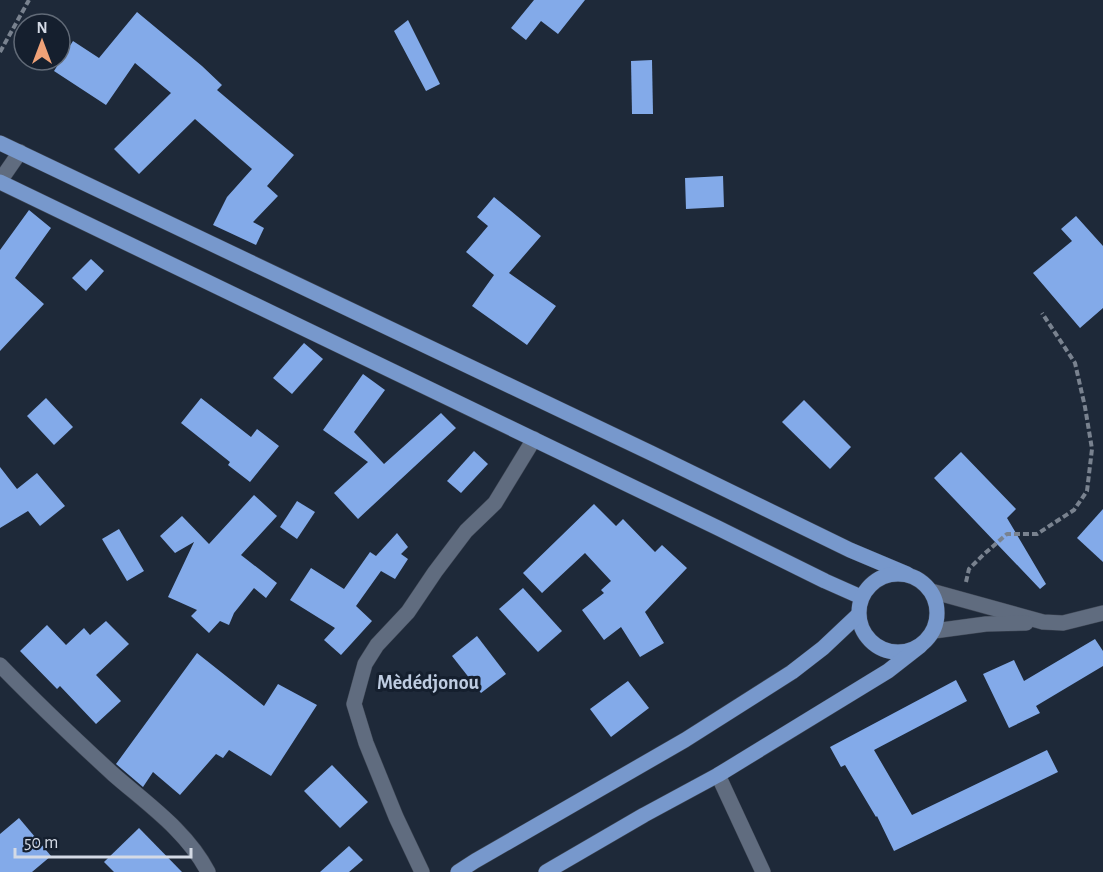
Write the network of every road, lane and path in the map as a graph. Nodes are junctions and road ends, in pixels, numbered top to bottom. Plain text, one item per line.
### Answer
1 (29, 0) edge
2 (0, 52) edge
3 (0, 143) edge
4 (20, 152) junction
5 (0, 181) edge
6 (1042, 313) dead end
7 (534, 439) junction
8 (907, 574) junction
9 (931, 591) junction
10 (861, 597) junction
11 (961, 600) junction
12 (1103, 613) edge
13 (858, 615) junction
14 (1043, 622) junction
15 (933, 631) junction
16 (920, 646) junction
17 (0, 666) edge
18 (718, 775) junction
19 (208, 872) edge
20 (422, 872) edge
21 (458, 872) edge
22 (546, 872) edge
23 (763, 872) edge

1 - 2 path
3 - 4 main road
4 - 5 street
4 - 8 main road
5 - 7 main road
6 - 11 path
7 - 10 main road
7 - 20 street
8 - 9 main road
8 - 10 main road
9 - 11 street
9 - 15 main road
10 - 13 main road
11 - 14 street
12 - 14 street
13 - 16 main road
13 - 21 main road
14 - 15 street
15 - 16 main road
16 - 18 main road
17 - 19 street
18 - 22 main road
18 - 23 street

